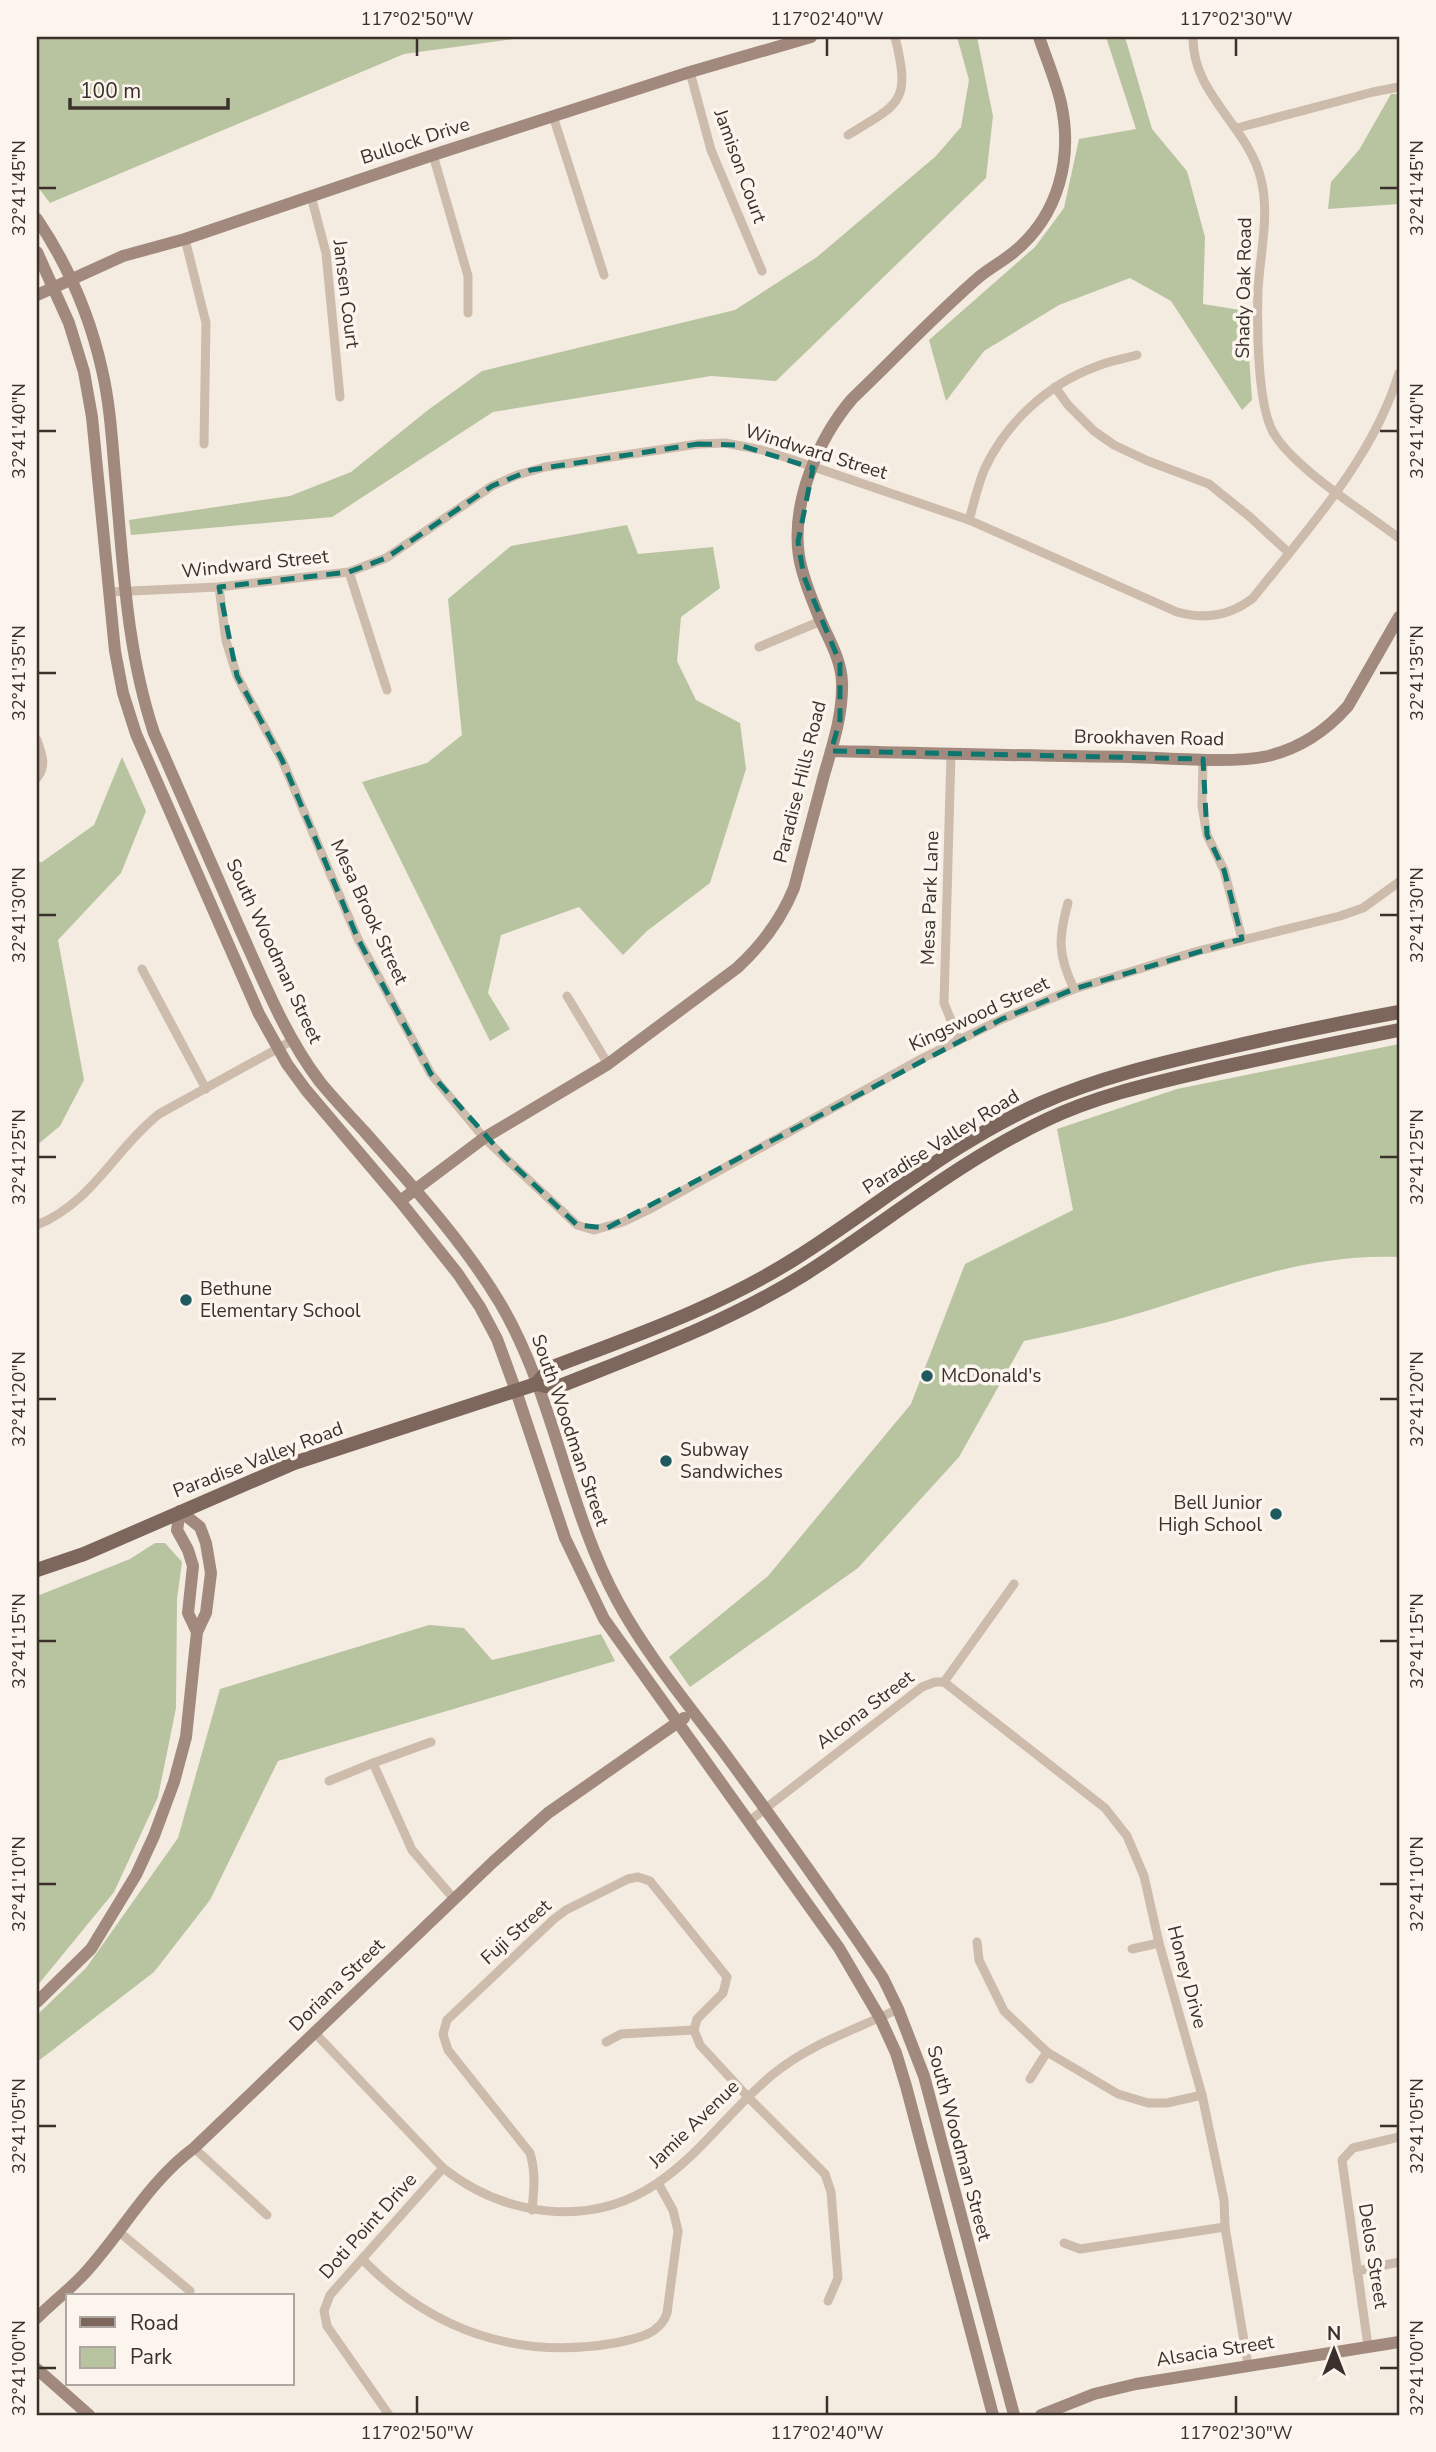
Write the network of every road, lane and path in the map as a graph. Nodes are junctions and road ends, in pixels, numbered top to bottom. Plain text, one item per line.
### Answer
1 (811, 37) edge
2 (895, 37) edge
3 (1039, 37) edge
4 (1193, 37) edge
5 (783, 41) edge
6 (690, 72) junction
7 (1399, 87) edge
8 (553, 116) junction
9 (1237, 128) junction
10 (848, 135) dead end
11 (433, 155) junction
12 (311, 196) junction
13 (37, 219) edge
14 (185, 239) junction
15 (37, 252) edge
16 (762, 271) dead end
17 (604, 275) dead end
18 (71, 278) junction
19 (54, 286) junction
20 (37, 295) edge
21 (468, 313) dead end
22 (1137, 355) dead end
23 (1399, 373) edge
24 (1055, 387) junction
25 (340, 397) dead end
26 (204, 444) dead end
27 (813, 468) junction
28 (1336, 491) junction
29 (969, 520) junction
30 (1399, 538) edge
31 (1289, 553) junction
32 (349, 572) junction
33 (219, 587) junction
34 (109, 592) junction
35 (125, 592) junction
36 (1399, 617) edge
37 (821, 621) junction
38 (759, 647) dead end
39 (387, 690) dead end
40 (37, 740) edge
41 (831, 751) junction
42 (951, 754) junction
43 (1203, 759) junction
44 (37, 778) edge
45 (1399, 882) edge
46 (1069, 903) dead end
47 (1242, 939) junction
48 (142, 969) dead end
49 (1074, 989) junction
50 (568, 996) dead end
51 (1399, 1012) edge
52 (1399, 1030) edge
53 (293, 1040) junction
54 (959, 1040) junction
55 (278, 1049) junction
56 (608, 1063) junction
57 (206, 1089) junction
58 (484, 1138) junction
59 (415, 1190) junction
60 (400, 1202) junction
61 (37, 1225) edge
62 (594, 1230) joint
63 (536, 1384) junction
64 (516, 1391) junction
65 (180, 1511) junction
66 (37, 1570) edge
67 (1014, 1584) dead end
68 (197, 1632) junction
69 (944, 1682) junction
70 (693, 1711) junction
71 (678, 1723) junction
72 (431, 1742) dead end
73 (373, 1763) junction
74 (329, 1781) dead end
75 (765, 1809) junction
76 (748, 1822) junction
77 (454, 1899) junction
78 (977, 1942) dead end
79 (1159, 1943) junction
80 (1132, 1949) dead end
81 (37, 2002) edge
82 (898, 2009) junction
83 (880, 2018) junction
84 (694, 2030) junction
85 (314, 2032) junction
86 (606, 2042) dead end
87 (1047, 2052) junction
88 (1030, 2079) dead end
89 (1202, 2095) junction
90 (748, 2097) junction
91 (1399, 2137) edge
92 (194, 2148) junction
93 (443, 2168) junction
94 (658, 2183) junction
95 (532, 2210) junction
96 (267, 2215) dead end
97 (1225, 2227) junction
98 (118, 2231) junction
99 (1064, 2243) dead end
100 (362, 2259) junction
101 (1399, 2262) edge
102 (1357, 2271) junction
103 (190, 2291) dead end
104 (828, 2301) dead end
105 (37, 2318) edge
106 (1399, 2342) edge
107 (1368, 2346) junction
108 (1248, 2365) junction
109 (37, 2369) edge
110 (86, 2414) edge
111 (389, 2415) edge
112 (993, 2415) edge
113 (1014, 2415) edge
114 (1041, 2415) edge

1 - 5 main road, Bullock Drive
2 - 10 street
3 - 27 main road, Paradise Hills Road
4 - 9 street, Shady Oak Road
5 - 6 main road, Bullock Drive
6 - 8 main road, Bullock Drive
6 - 16 street, Jamison Court
7 - 9 street
8 - 11 main road, Bullock Drive
8 - 17 street
9 - 28 street, Shady Oak Road
11 - 12 main road, Bullock Drive
11 - 21 street
12 - 14 main road, Bullock Drive
12 - 25 street, Jansen Court
13 - 18 main road, South Woodman Street
14 - 18 main road, Bullock Drive
14 - 26 street
15 - 19 main road, South Woodman Street
18 - 19 main road, Bullock Drive
18 - 35 main road, South Woodman Street
19 - 20 main road, Bullock Drive
19 - 34 main road, South Woodman Street
22 - 24 street
23 - 28 street, Windward Street
24 - 29 street
24 - 31 street
27 - 29 street, Windward Street
27 - 32 street, Windward Street
27 - 37 main road, Paradise Hills Road
28 - 30 street, Shady Oak Road
28 - 31 street, Windward Street
29 - 31 street, Windward Street
32 - 33 street, Windward Street
32 - 39 street
33 - 35 street, Windward Street
33 - 58 street, Mesa Brook Street
34 - 35 street, Windward Street
34 - 55 main road, South Woodman Street
35 - 53 main road, South Woodman Street
36 - 43 main road, Brookhaven Road
37 - 38 street
37 - 41 main road, Paradise Hills Road
40 - 44 street
41 - 42 main road, Brookhaven Road
41 - 56 main road, Paradise Hills Road
42 - 43 main road, Brookhaven Road
42 - 54 street, Mesa Park Lane
43 - 47 street
45 - 47 street, Kingswood Street
46 - 49 street
47 - 49 street, Kingswood Street
48 - 57 street
49 - 54 street, Kingswood Street
50 - 56 street
51 - 63 main road, Paradise Valley Road
52 - 63 main road, Paradise Valley Road
53 - 55 street
53 - 59 main road, South Woodman Street
54 - 62 street, Kingswood Street
55 - 57 street
55 - 60 main road, South Woodman Street
56 - 58 main road, Paradise Hills Road
57 - 61 street
58 - 59 main road, Paradise Hills Road
58 - 62 street, Mesa Brook Street
59 - 60 main road, Paradise Hills Road
59 - 63 main road, South Woodman Street
60 - 64 main road, South Woodman Street
63 - 64 main road, Paradise Valley Road
63 - 70 main road, South Woodman Street
64 - 65 main road, Paradise Valley Road
64 - 71 main road, South Woodman Street
65 - 66 main road, Paradise Valley Road
65 - 68 main road
65 - 68 main road
67 - 69 street, Alcona Street
68 - 81 main road
69 - 75 street, Alcona Street
69 - 79 street, Honey Drive
70 - 71 main road, Doriana Street
70 - 75 main road, South Woodman Street
71 - 76 main road, South Woodman Street
71 - 77 main road, Doriana Street
72 - 73 street
73 - 74 street
73 - 77 street
75 - 76 street, Alcona Street
75 - 82 main road, South Woodman Street
76 - 83 main road, South Woodman Street
77 - 85 main road, Doriana Street
78 - 87 street
79 - 80 street
79 - 89 street, Honey Drive
82 - 83 street, Jamie Avenue
82 - 113 main road, South Woodman Street
83 - 90 street, Jamie Avenue
83 - 112 main road, South Woodman Street
84 - 86 street
84 - 90 street
84 - 95 street, Fuji Street
85 - 92 main road, Doriana Street
85 - 93 street, Jamie Avenue
87 - 88 street
87 - 89 street
89 - 97 street, Honey Drive
90 - 94 street, Jamie Avenue
90 - 104 street
91 - 102 street, Delos Street
92 - 96 street
92 - 98 main road, Doriana Street
93 - 95 street, Jamie Avenue
93 - 100 street, Doti Point Drive
94 - 95 street, Jamie Avenue
94 - 100 street
97 - 99 street
97 - 108 street, Honey Drive
98 - 103 street
98 - 105 main road, Doriana Street
100 - 111 street, Doti Point Drive
101 - 102 street
102 - 107 street, Delos Street
106 - 107 main road, Alsacia Street
107 - 108 main road, Alsacia Street
108 - 114 main road, Alsacia Street
109 - 110 main road

